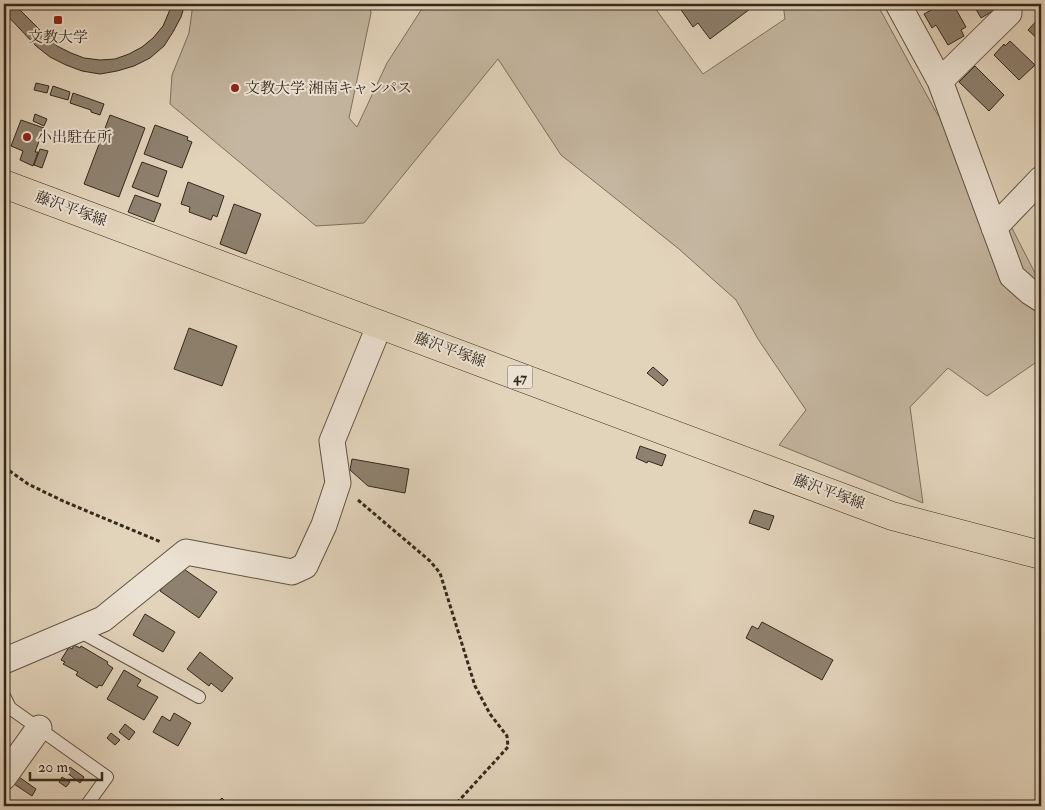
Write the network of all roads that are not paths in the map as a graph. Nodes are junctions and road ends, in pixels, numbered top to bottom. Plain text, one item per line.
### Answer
1 (898, 4) edge
2 (1009, 4) edge
3 (940, 81) junction
4 (1041, 179) edge
5 (4, 184) edge
6 (994, 228) junction
7 (1041, 299) edge
8 (380, 324) junction
9 (1041, 555) edge
10 (77, 630) junction
11 (4, 661) edge
12 (4, 696) edge
13 (199, 696) dead end
14 (39, 728) junction
15 (4, 777) edge
16 (86, 806) edge

1 - 3 street
2 - 3 street
3 - 6 street
4 - 6 street
5 - 8 main road, 藤沢平塚線 / 47
6 - 7 street
8 - 9 main road, 藤沢平塚線 / 47
8 - 10 street
10 - 11 street
10 - 13 lane
12 - 14 lane
14 - 15 street
14 - 16 lane

